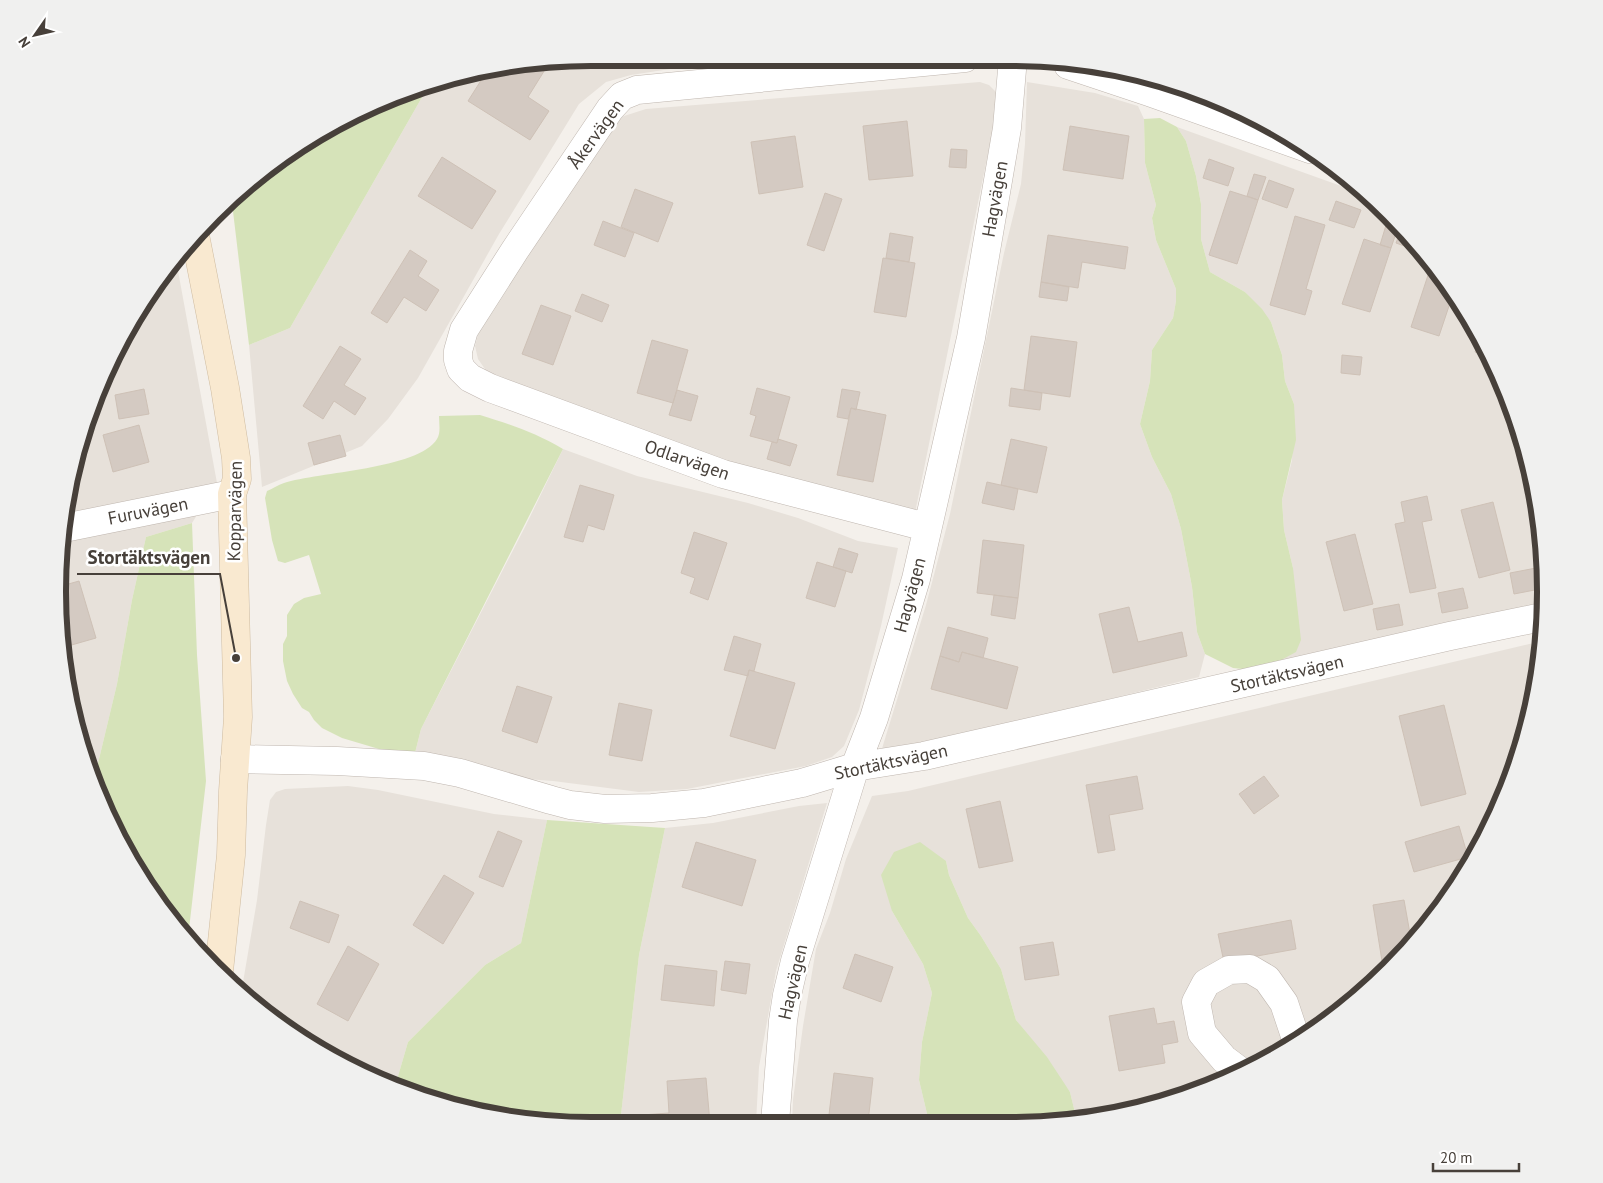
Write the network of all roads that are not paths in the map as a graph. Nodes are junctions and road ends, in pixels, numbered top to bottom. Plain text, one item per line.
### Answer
1 (880, 66) edge
2 (1012, 66) edge
3 (1091, 73) edge
4 (1270, 135) edge
5 (197, 245) edge
6 (460, 365) joint
7 (232, 494) junction
8 (71, 527) edge
9 (926, 527) junction
10 (1536, 618) edge
11 (235, 760) junction
12 (855, 767) junction
13 (219, 962) edge
14 (1294, 1033) edge
15 (1235, 1067) edge
16 (775, 1117) edge

1 - 6 street, Åkervägen
2 - 9 street, Hagvägen
3 - 4 street
5 - 7 street, Kopparvägen
6 - 9 street, Odlarvägen
7 - 8 street, Furuvägen
7 - 11 street, Kopparvägen
9 - 12 street, Hagvägen
10 - 12 street, Stortäktsvägen
11 - 12 street, Stortäktsvägen
11 - 13 street, Kopparvägen
12 - 16 street, Hagvägen
14 - 15 street

